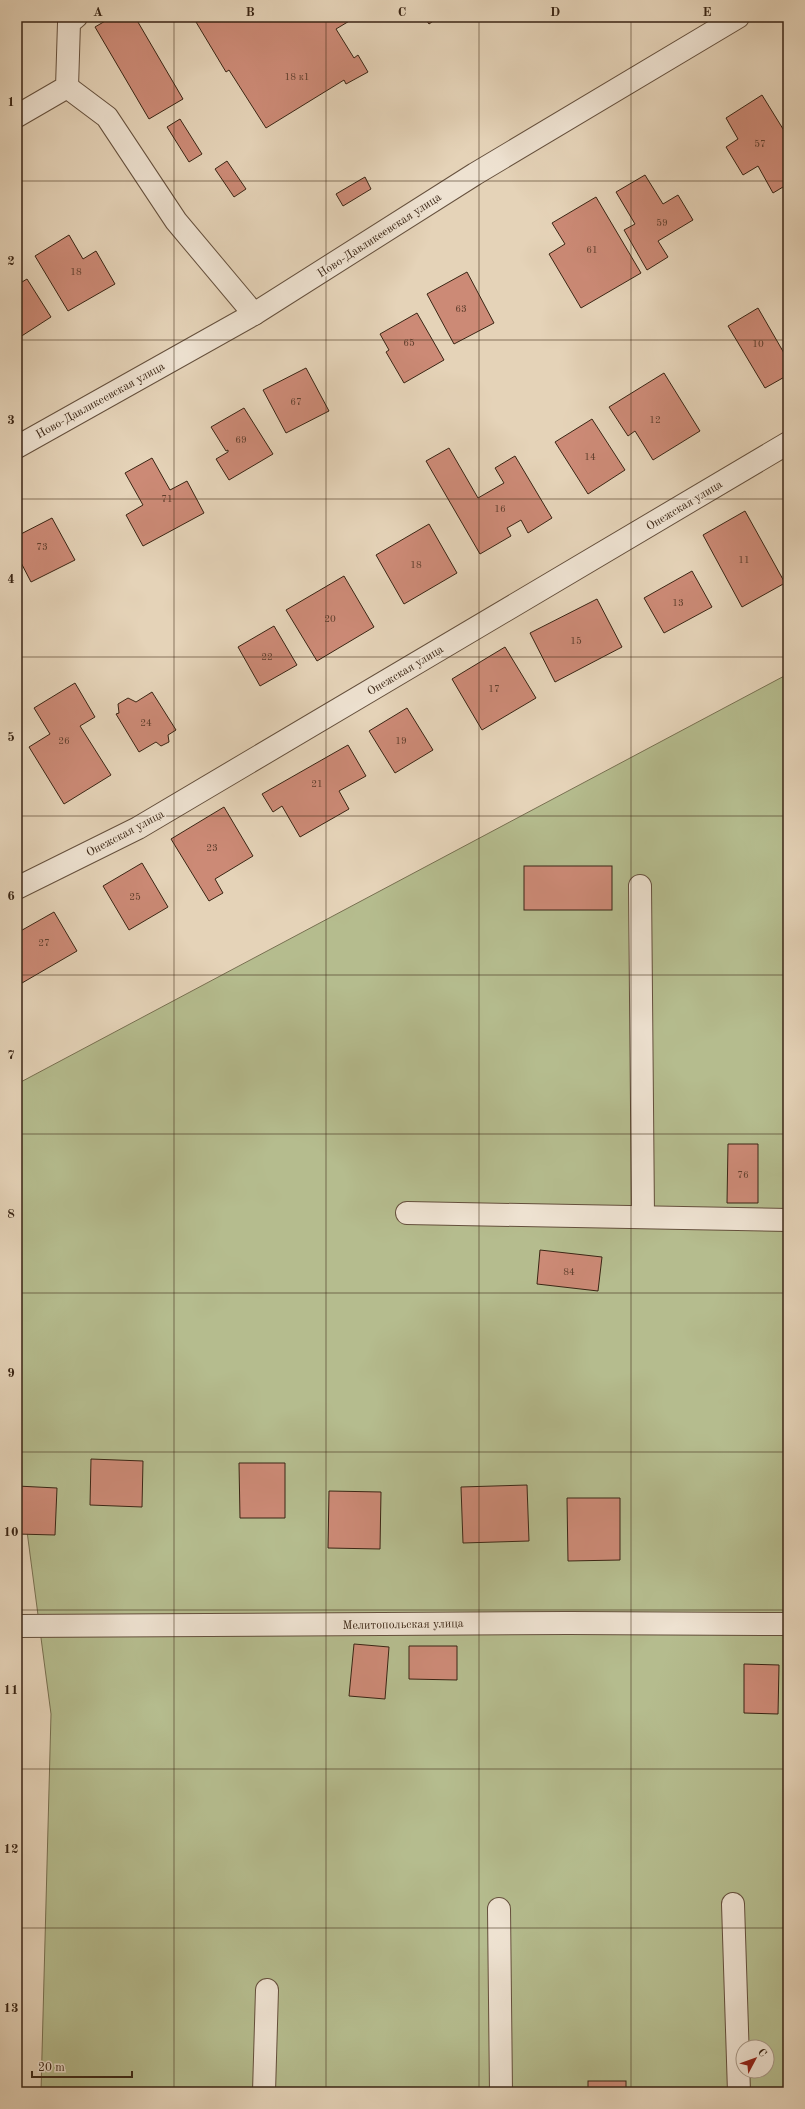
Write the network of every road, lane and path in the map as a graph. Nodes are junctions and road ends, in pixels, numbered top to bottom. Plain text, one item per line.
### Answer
1 (76, 17) edge
2 (738, 17) edge
3 (67, 87) junction
4 (17, 116) edge
5 (254, 314) junction
6 (788, 443) edge
7 (17, 447) edge
8 (640, 886) dead end
9 (17, 888) edge
10 (407, 1214) dead end
11 (643, 1216) junction
12 (788, 1220) edge
13 (788, 1624) edge
14 (17, 1626) edge
15 (733, 1904) dead end
16 (499, 1909) dead end
17 (267, 1990) dead end
18 (264, 2092) edge
19 (501, 2092) edge
20 (739, 2092) edge

1 - 3 street
2 - 5 street, Ново-Давликеевская улица
3 - 4 street
3 - 5 street
5 - 7 street, Ново-Давликеевская улица
6 - 9 street, Онежская улица
8 - 11 street
10 - 11 street
11 - 12 street
13 - 14 street, Мелитопольская улица
15 - 20 street
16 - 19 street
17 - 18 street

